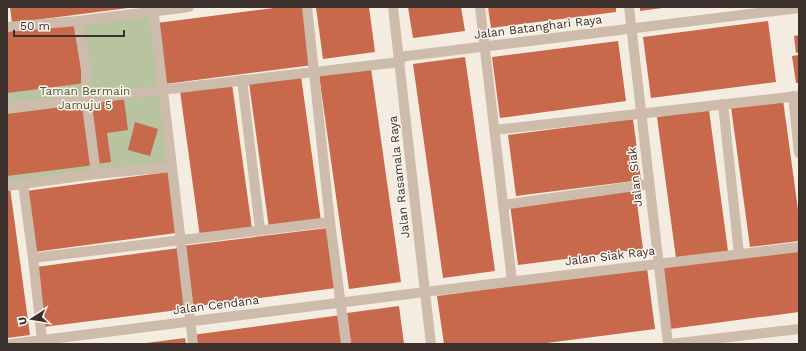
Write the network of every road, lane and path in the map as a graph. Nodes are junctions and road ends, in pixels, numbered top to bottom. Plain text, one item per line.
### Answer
1 (189, 7) edge
2 (307, 7) edge
3 (393, 7) edge
4 (480, 7) edge
5 (629, 7) edge
6 (785, 8) edge
7 (799, 8) edge
8 (153, 9) edge
9 (78, 21) junction
10 (7, 27) edge
11 (632, 28) junction
12 (484, 47) junction
13 (400, 59) junction
14 (315, 72) junction
15 (242, 80) junction
16 (163, 90) junction
17 (796, 96) edge
18 (86, 98) junction
19 (723, 104) junction
20 (7, 108) edge
21 (641, 114) junction
22 (494, 130) junction
23 (799, 153) edge
24 (172, 167) junction
25 (96, 174) junction
26 (22, 184) junction
27 (649, 184) junction
28 (7, 186) edge
29 (503, 204) junction
30 (330, 222) junction
31 (260, 230) junction
32 (180, 240) junction
33 (799, 247) edge
34 (739, 254) junction
35 (33, 258) junction
36 (658, 264) junction
37 (512, 281) junction
38 (425, 292) junction
39 (340, 302) junction
40 (191, 321) junction
41 (799, 329) edge
42 (42, 340) junction
43 (11, 344) edge
44 (193, 344) edge
45 (346, 344) edge
46 (431, 344) edge
47 (669, 344) edge

1 - 8 street
2 - 14 street
3 - 13 street, Jalan Rasamala Raya
4 - 12 street
5 - 11 street, Jalan Siak
6 - 7 street, Jalan Batanghari Raya
6 - 11 street, Jalan Batanghari Raya
8 - 9 street
8 - 16 street
9 - 10 street
9 - 18 street
11 - 12 street, Jalan Batanghari Raya
11 - 21 street, Jalan Siak
12 - 13 street, Jalan Batanghari Raya
12 - 22 street
13 - 14 street, Jalan Batanghari Raya
13 - 38 street, Jalan Rasamala Raya
14 - 15 street, Jalan Batanghari Raya
14 - 30 street
15 - 16 street, Jalan Batanghari Raya
15 - 31 street
16 - 18 street, Jalan Batanghari Raya
16 - 24 street
17 - 19 street
17 - 23 street
18 - 20 street, Jalan Batanghari Raya
18 - 25 street
19 - 21 street
19 - 34 street
21 - 22 street
21 - 27 street, Jalan Siak
22 - 29 street
24 - 25 street
24 - 32 street
25 - 26 street
26 - 28 street
26 - 35 street
27 - 29 street
27 - 36 street, Jalan Siak
29 - 37 street
30 - 31 street
30 - 39 street
31 - 32 street
32 - 35 street
32 - 40 street
33 - 34 street, Jalan Siak Raya
34 - 36 street, Jalan Siak Raya
35 - 42 street
36 - 37 street, Jalan Siak Raya
36 - 47 street, Jalan Siak
37 - 38 street, Jalan Siak Raya
38 - 39 street, Jalan Cendana
38 - 46 street, Jalan Rasamala Raya
39 - 40 street, Jalan Cendana
39 - 45 street
40 - 42 street, Jalan Cendana
40 - 44 street
41 - 47 street
42 - 43 street, Jalan Cendana

